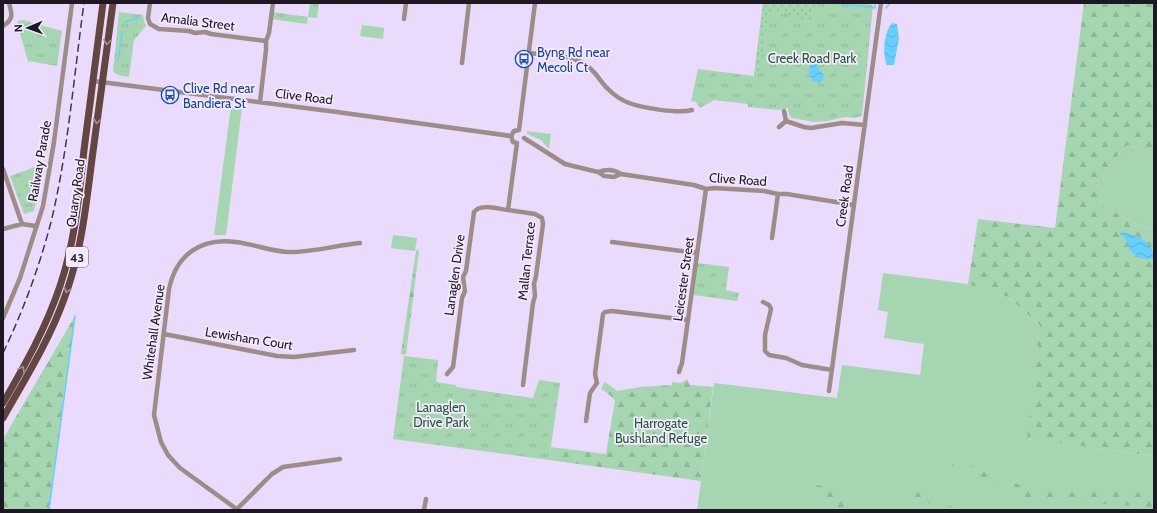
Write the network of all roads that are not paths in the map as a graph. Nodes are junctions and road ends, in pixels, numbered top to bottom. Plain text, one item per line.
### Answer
1 (9, 3) edge
2 (72, 3) edge
3 (104, 3) edge
4 (112, 3) edge
5 (150, 3) edge
6 (273, 3) edge
7 (406, 3) edge
8 (469, 3) edge
9 (535, 3) edge
10 (881, 3) edge
11 (404, 19) dead end
12 (3, 26) edge
13 (266, 41) junction
14 (529, 53) junction
15 (462, 63) dead end
16 (93, 81) junction
17 (102, 82) junction
18 (260, 102) junction
19 (692, 110) dead end
20 (784, 111) dead end
21 (786, 121) junction
22 (865, 125) junction
23 (779, 127) dead end
24 (519, 130) junction
25 (511, 136) junction
26 (524, 138) junction
27 (517, 143) junction
28 (3, 169) edge
29 (706, 189) junction
30 (778, 194) junction
31 (854, 205) junction
32 (508, 210) junction
33 (22, 224) junction
34 (36, 226) junction
35 (3, 229) edge
36 (772, 238) dead end
37 (612, 242) dead end
38 (360, 243) dead end
39 (698, 253) junction
40 (762, 302) dead end
41 (3, 318) edge
42 (688, 320) junction
43 (164, 334) junction
44 (354, 350) dead end
45 (832, 370) junction
46 (679, 372) dead end
47 (447, 374) dead end
48 (523, 385) dead end
49 (829, 391) dead end
50 (3, 403) edge
51 (3, 418) edge
52 (586, 421) dead end
53 (340, 459) dead end
54 (426, 499) dead end
55 (238, 510) edge
56 (424, 510) edge

1 - 12 street
2 - 34 street, Railway Parade
3 - 16 main road, Quarry Road / 43
4 -> 17 main road, Quarry Road / 43
5 - 13 street, Amalia Street
6 - 13 street
7 - 11 street
8 - 15 street
9 - 14 street
10 - 22 street, Creek Road
13 - 18 street
14 - 19 street
14 - 24 street
16 - 17 street, Clive Road
50 -> 16 main road, Quarry Road / 43
17 - 18 street, Clive Road
17 -> 51 main road, Quarry Road / 43
18 - 25 street, Clive Road
20 - 21 street
21 - 22 street
21 - 23 street
22 - 31 street, Creek Road
24 - 25 street
24 - 26 street
25 - 27 street
26 - 27 street
26 - 29 street, Clive Road
27 - 32 street, Mallan Terrace
28 - 33 street
29 - 30 street, Clive Road
29 - 39 street, Leicester Street
30 - 31 street, Clive Road
30 - 36 street
31 - 45 street, Creek Road
32 - 47 street, Lanaglen Drive
32 - 48 street, Mallan Terrace
33 - 34 street
33 - 35 street
34 - 41 street, Railway Parade
37 - 39 street
38 - 43 street, Whitehall Avenue
39 - 42 street, Leicester Street
40 - 45 street
42 - 46 street, Leicester Street
42 - 52 street
43 - 44 street, Lewisham Court
43 - 55 street, Whitehall Avenue
45 - 49 street, Creek Road
53 - 55 street
54 - 56 street

